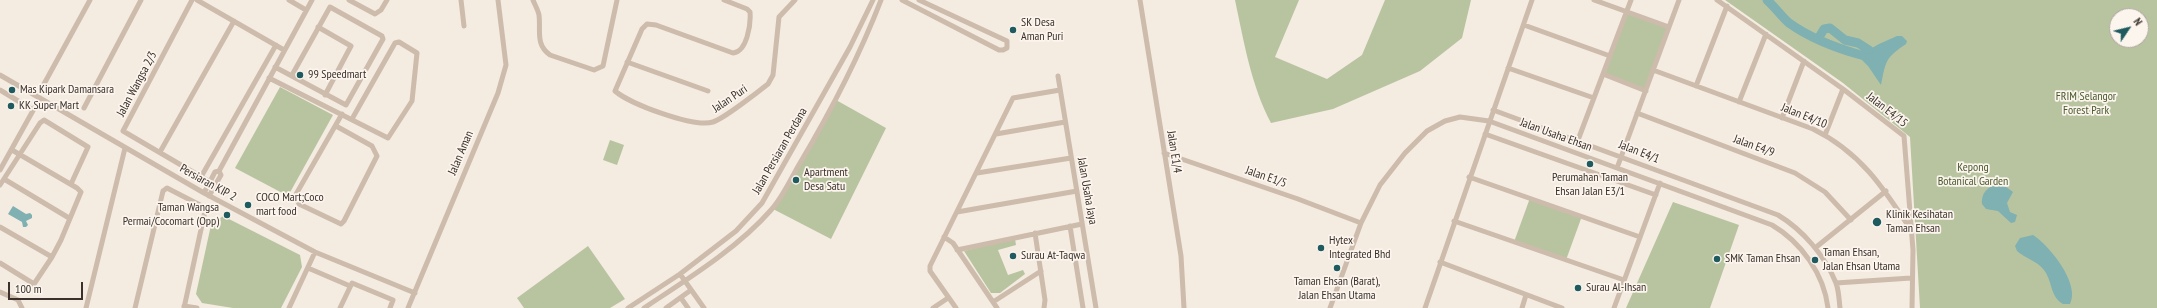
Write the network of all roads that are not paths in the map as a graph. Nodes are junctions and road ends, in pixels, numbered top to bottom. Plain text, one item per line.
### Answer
1 (90, 0) edge
2 (141, 0) edge
3 (192, 0) edge
4 (197, 0) edge
5 (289, 0) edge
6 (312, 0) edge
7 (349, 0) edge
8 (387, 0) edge
9 (462, 0) edge
10 (498, 0) edge
11 (533, 0) edge
12 (617, 0) edge
13 (724, 0) edge
14 (795, 0) edge
15 (873, 0) edge
16 (881, 0) edge
17 (902, 0) edge
18 (919, 0) edge
19 (1140, 0) edge
20 (1532, 0) edge
21 (1594, 0) edge
22 (1631, 0) edge
23 (1679, 0) edge
24 (1717, 0) edge
25 (1727, 6) junction
26 (306, 10) junction
27 (1626, 12) junction
28 (234, 21) junction
29 (1524, 25) junction
30 (464, 26) dead end
31 (318, 27) junction
32 (1669, 27) junction
33 (1766, 34) junction
34 (276, 45) junction
35 (284, 50) junction
36 (1610, 56) junction
37 (1804, 61) junction
38 (627, 62) junction
39 (275, 67) junction
40 (1508, 68) junction
41 (1653, 70) junction
42 (1603, 74) junction
43 (0, 75) edge
44 (292, 76) junction
45 (1058, 76) dead end
46 (269, 78) junction
47 (44, 84) dead end
48 (1696, 86) junction
49 (1843, 89) junction
50 (0, 90) edge
51 (1060, 90) junction
52 (708, 91) dead end
53 (1646, 91) junction
54 (326, 95) junction
55 (40, 98) junction
56 (1594, 98) junction
57 (1739, 102) junction
58 (84, 108) dead end
59 (33, 110) junction
60 (1493, 110) junction
61 (1638, 113) junction
62 (342, 114) junction
63 (1782, 118) junction
64 (352, 119) junction
65 (1489, 121) junction
66 (1065, 122) junction
67 (336, 126) junction
68 (996, 134) junction
69 (1485, 134) junction
70 (1825, 135) junction
71 (1578, 140) junction
72 (16, 141) junction
73 (25, 146) junction
74 (125, 148) junction
75 (12, 150) junction
76 (160, 152) junction
77 (1164, 153) junction
78 (20, 154) junction
79 (1622, 156) junction
80 (1071, 158) junction
81 (1617, 168) junction
82 (0, 170) edge
83 (219, 171) junction
84 (977, 173) junction
85 (201, 177) junction
86 (1469, 177) junction
87 (4, 179) junction
88 (210, 182) junction
89 (1660, 183) junction
90 (70, 184) junction
91 (0, 185) edge
92 (1077, 191) junction
93 (1886, 191) junction
94 (204, 193) junction
95 (1656, 195) junction
96 (209, 196) junction
97 (957, 212) junction
98 (1778, 215) junction
99 (69, 218) junction
100 (1850, 220) junction
101 (1454, 221) junction
102 (1361, 223) junction
103 (1082, 224) junction
104 (1772, 225) junction
105 (1070, 226) junction
106 (0, 227) edge
107 (1911, 231) junction
108 (1035, 233) junction
109 (944, 237) junction
110 (1640, 237) junction
111 (1815, 248) junction
112 (957, 250) junction
113 (315, 252) junction
114 (52, 257) junction
115 (1440, 262) junction
116 (0, 263) edge
117 (308, 268) junction
118 (1041, 271) junction
119 (680, 274) junction
120 (1911, 278) junction
121 (1624, 280) junction
122 (685, 281) junction
123 (1836, 283) junction
124 (351, 285) junction
125 (692, 290) junction
126 (0, 292) edge
127 (415, 292) junction
128 (1526, 294) junction
129 (681, 298) junction
130 (948, 298) junction
131 (993, 302) junction
132 (21, 306) edge
133 (184, 307) edge
134 (1045, 307) edge
135 (86, 308) edge
136 (135, 308) edge
137 (197, 308) edge
138 (289, 308) edge
139 (340, 308) edge
140 (390, 308) edge
141 (408, 308) edge
142 (628, 308) edge
143 (644, 308) edge
144 (666, 308) edge
145 (688, 308) edge
146 (704, 308) edge
147 (933, 308) edge
148 (956, 308) edge
149 (997, 308) edge
150 (1083, 308) edge
151 (1096, 308) edge
152 (1184, 308) edge
153 (1330, 308) edge
154 (1425, 308) edge
155 (1522, 308) edge
156 (1562, 308) edge
157 (1614, 308) edge
158 (1828, 308) edge
159 (1840, 308) edge
160 (1912, 308) edge

1 - 47 street
2 - 58 street
3 - 76 street, Jalan Wangsa 2/3
4 - 28 street
5 - 26 street
6 - 26 street
7 - 8 street
9 - 30 street
10 - 127 street, Jalan Aman
11 - 12 street
13 - 38 street
14 - 38 street, Jalan Puri
15 - 119 street, Jalan Persiaran Perdana
16 - 122 street, Jalan Persiaran Perdana
17 - 18 street
19 - 77 street, Jalan E1/4
20 - 29 street
21 - 27 street
22 - 27 street
23 - 32 street
24 - 25 street, Jalan E4/15
25 - 33 street, Jalan E4/15
25 - 48 street
26 - 35 street
27 - 32 street
27 - 36 street
28 - 34 street
28 - 76 street
29 - 36 street
29 - 40 street
31 - 44 street
31 - 54 street
31 - 54 street
32 - 41 street
33 - 37 street, Jalan E4/15
33 - 57 street
34 - 35 street
34 - 85 street
35 - 39 street
36 - 42 street
37 - 49 street, Jalan E4/15
37 - 63 street
38 - 52 street
39 - 44 street
39 - 46 street
40 - 56 street
40 - 60 street
41 - 48 street, Jalan E4/10
41 - 53 street
42 - 53 street
42 - 56 street
43 - 55 street, Persiaran KIP 2
44 - 54 street
45 - 51 street, Jalan Usaha Jaya
46 - 62 street
46 - 83 street
48 - 57 street, Jalan E4/10
49 - 70 street
49 - 107 street, Jalan E4/15
50 - 59 street
51 - 66 street, Jalan Usaha Jaya
51 - 68 street
53 - 61 street
55 - 59 street
55 - 74 street, Persiaran KIP 2
56 - 71 street
57 - 63 street, Jalan E4/10
59 - 72 street
60 - 65 street
60 - 71 street, Jalan E4/1
61 - 79 street
61 - 100 street, Jalan E4/9
62 - 64 street
62 - 67 street
63 - 70 street, Jalan E4/10
64 - 64 street
65 - 69 street
65 - 81 street, Jalan Usaha Ehsan
65 - 102 street, Jalan Usaha Ehsan
66 - 68 street
66 - 80 street, Jalan Usaha Jaya
67 - 67 street
68 - 84 street
69 - 86 street
69 - 95 street
70 - 93 street, Jalan E4/10
71 - 79 street, Jalan E4/1
72 - 73 street
72 - 75 street
73 - 78 street
73 - 90 street
74 - 94 street, Persiaran KIP 2
74 - 135 street
75 - 78 street
75 - 82 street
76 - 85 street, Jalan Wangsa 2/3
77 - 102 street, Jalan E1/5
77 - 152 street, Jalan E1/4
78 - 87 street
78 - 90 street
79 - 81 street
79 - 98 street, Jalan E4/1
80 - 84 street
80 - 92 street, Jalan Usaha Jaya
81 - 89 street, Jalan Usaha Ehsan
83 - 88 street
83 - 96 street
84 - 97 street
85 - 88 street, Jalan Wangsa 2/3
86 - 101 street
86 - 110 street
87 - 91 street
87 - 99 street
88 - 94 street
89 - 95 street
89 - 104 street, Jalan Usaha Ehsan
90 - 99 street
92 - 97 street
92 - 103 street, Jalan Usaha Jaya
93 - 100 street
93 - 107 street, Jalan E4/10
94 - 96 street, Persiaran KIP 2
95 - 110 street
96 - 113 street, Persiaran KIP 2
97 - 109 street
98 - 104 street
98 - 111 street, Jalan E4/1
99 - 114 street
100 - 111 street
101 - 115 street
101 - 121 street
102 - 153 street, Jalan Usaha Ehsan
103 - 105 street
103 - 151 street, Jalan Usaha Jaya
104 - 158 street, Jalan Usaha Ehsan
105 - 108 street
105 - 150 street
106 - 114 street
107 - 120 street, Jalan E4/15
108 - 112 street
108 - 118 street
109 - 112 street
109 - 130 street
110 - 121 street
111 - 123 street, Jalan E4/1
112 - 131 street
113 - 117 street
113 - 127 street, Persiaran KIP 2
114 - 116 street
115 - 128 street
115 - 154 street
117 - 124 street
117 - 138 street
118 - 131 street
118 - 134 street
119 - 122 street
119 - 142 street, Jalan Persiaran Perdana
120 - 123 street
120 - 160 street, Jalan E4/15
121 - 157 street
122 - 125 street
122 - 143 street, Jalan Persiaran Perdana
123 - 159 street, Jalan E4/1
124 - 139 street
124 - 140 street
125 - 129 street
125 - 146 street
126 - 132 street
127 - 141 street, Jalan Aman
128 - 155 street
128 - 156 street
129 - 144 street
129 - 145 street
130 - 147 street
130 - 148 street
131 - 149 street
133 - 136 street
133 - 137 street

